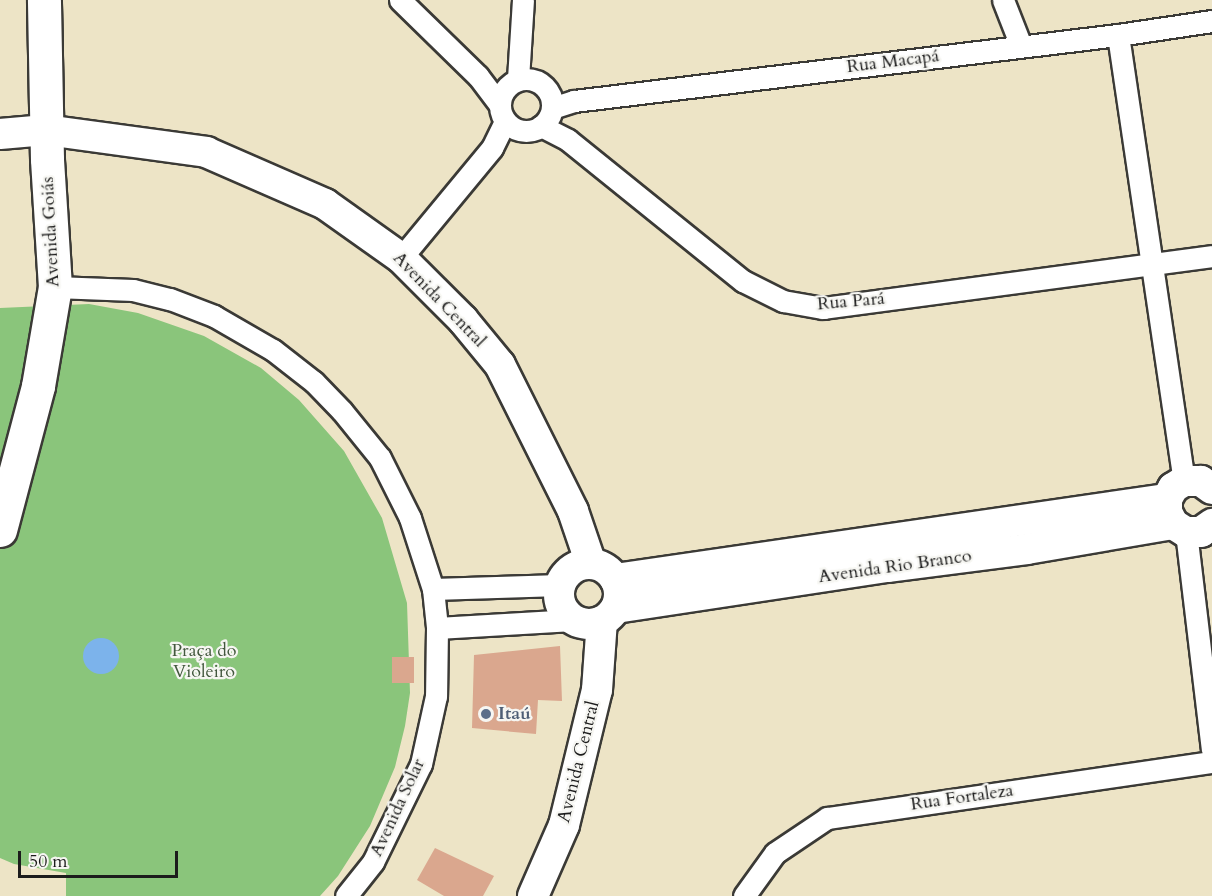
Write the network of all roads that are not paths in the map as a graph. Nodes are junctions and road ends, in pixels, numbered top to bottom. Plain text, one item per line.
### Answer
1 (44, 0) edge
2 (400, 0) edge
3 (523, 0) edge
4 (1003, 0) edge
5 (1212, 21) edge
6 (1118, 35) junction
7 (1021, 46) junction
8 (513, 100) junction
9 (548, 112) junction
10 (46, 130) junction
11 (0, 134) edge
12 (1212, 256) edge
13 (401, 258) junction
14 (1152, 265) junction
15 (55, 287) junction
16 (1189, 508) edge
17 (0, 530) edge
18 (1202, 570) edge
19 (560, 585) joint
20 (433, 589) junction
21 (600, 598) junction
22 (437, 628) junction
23 (1212, 749) edge
24 (1212, 762) edge
25 (346, 896) edge
26 (533, 896) edge
27 (744, 896) edge

1 - 10 main road, Avenida Goiás
2 - 8 street
3 - 8 street
4 - 7 street
5 - 6 street, Rua Macapá
6 - 7 street, Rua Macapá
6 - 14 street
7 - 9 street, Rua Macapá
8 - 9 street, Rua Pará
8 - 9 street, Rua Macapá
8 - 13 street
9 - 14 street, Rua Pará
10 - 11 street, Avenida Central
10 - 13 street, Avenida Central
10 - 15 main road, Avenida Goiás
12 - 14 street, Rua Pará
13 - 21 street, Avenida Central
14 - 16 street
15 - 17 main road, Avenida Goiás
15 - 20 street, Avenida Solar
16 - 18 street
16 - 21 street, Avenida Rio Branco
18 - 23 street
19 - 20 street
19 - 21 street
20 - 22 street, Avenida Solar
21 - 22 street, Avenida Rio Branco
21 - 26 street, Avenida Central
22 - 25 street, Avenida Solar
24 - 27 street, Rua Fortaleza

